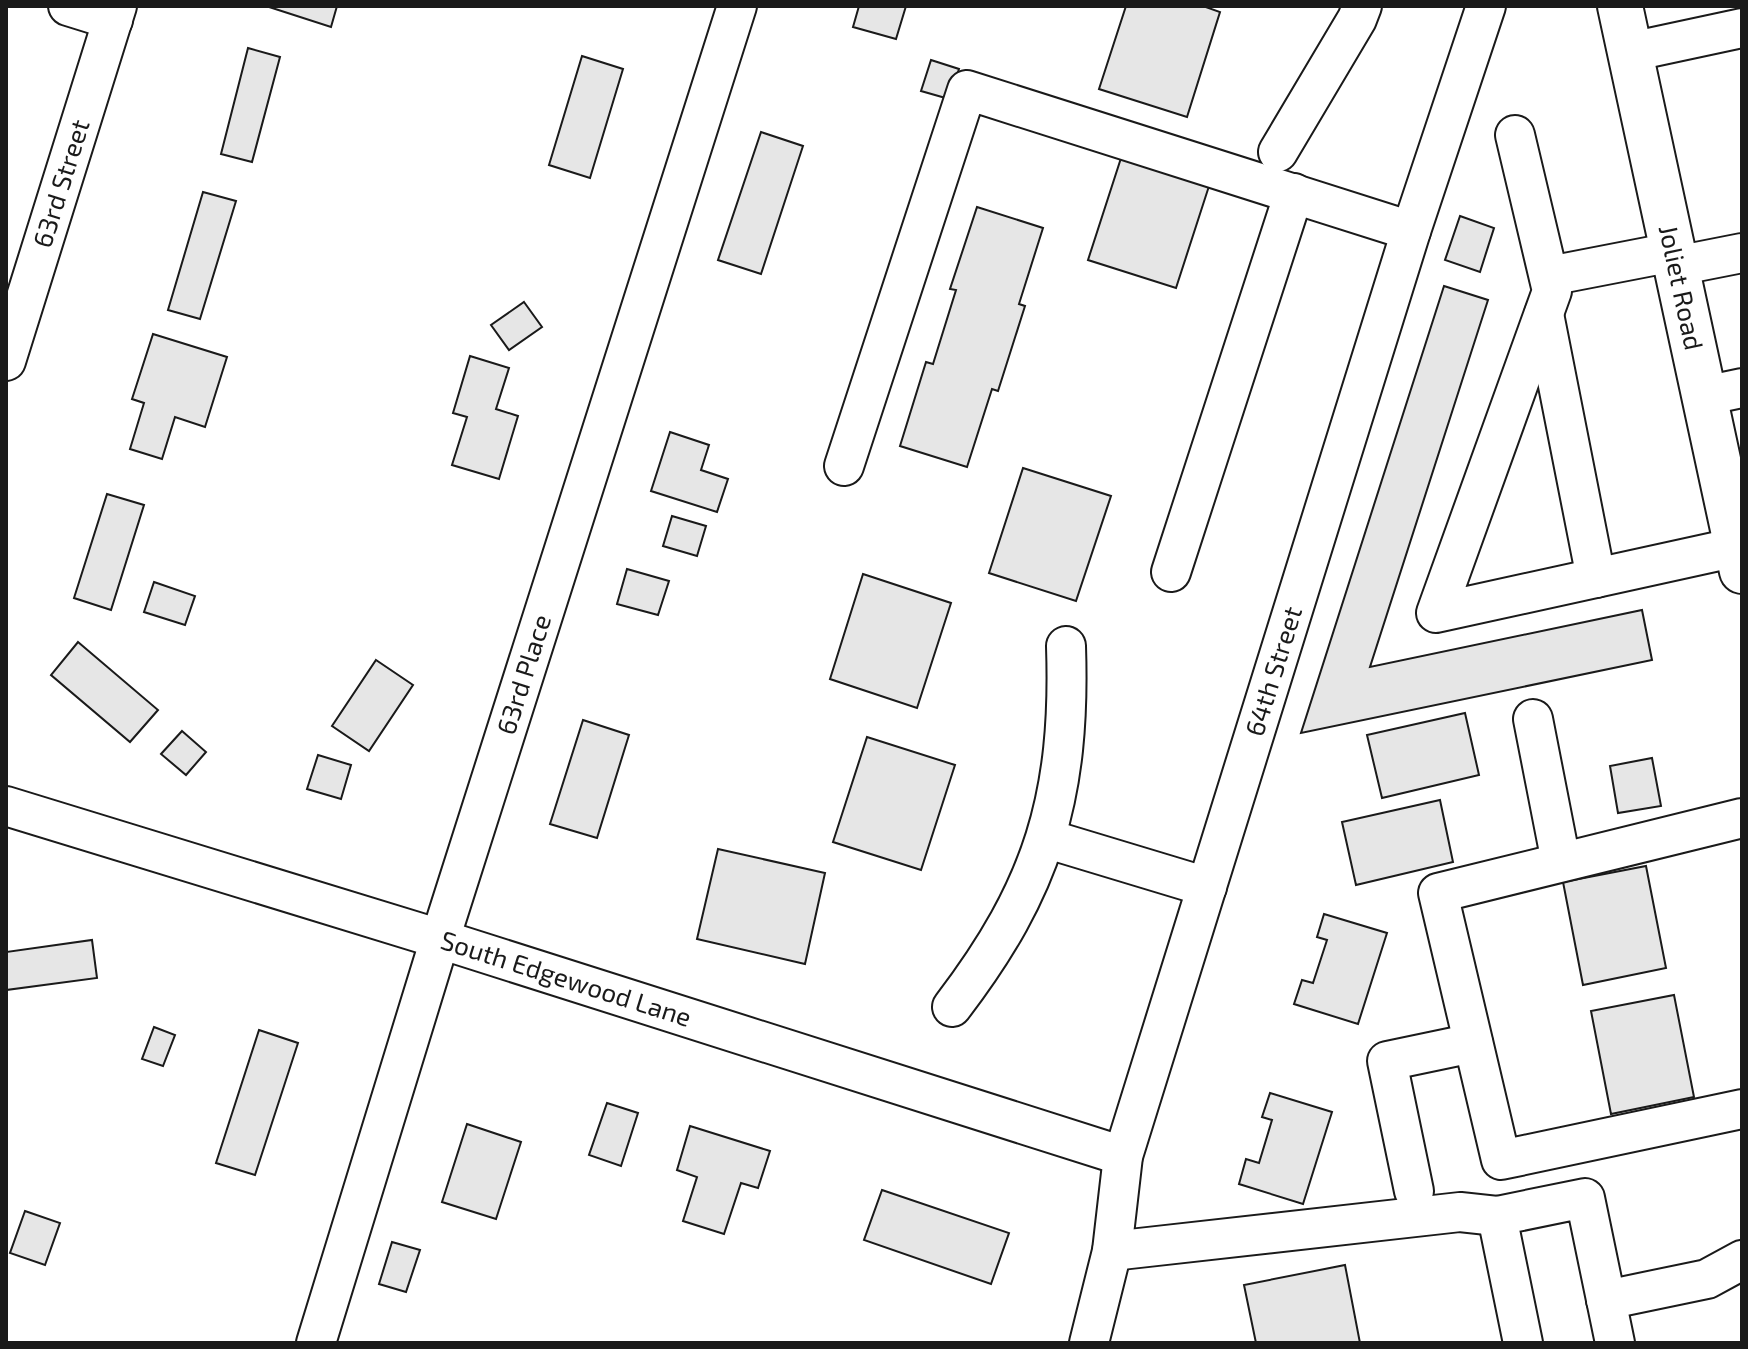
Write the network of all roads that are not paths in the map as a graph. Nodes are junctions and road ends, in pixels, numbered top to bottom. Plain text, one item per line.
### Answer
1 (68, 6) edge
2 (737, 6) edge
3 (1362, 6) edge
4 (1620, 6) edge
5 (1474, 10) edge
6 (115, 13) edge
7 (1742, 28) edge
8 (1630, 52) junction
9 (1515, 135) dead end
10 (1278, 152) dead end
11 (1294, 193) junction
12 (1411, 231) junction
13 (1742, 253) edge
14 (1675, 259) junction
15 (1549, 276) junction
16 (1544, 313) junction
17 (6, 361) edge
18 (1723, 392) edge
19 (844, 466) dead end
20 (1740, 559) edge
21 (1171, 572) dead end
22 (1596, 578) junction
23 (1066, 646) dead end
24 (1533, 719) dead end
25 (6, 806) edge
26 (1742, 818) edge
27 (1048, 839) junction
28 (1561, 862) junction
29 (1207, 887) junction
30 (440, 939) junction
31 (952, 1007) dead end
32 (1473, 1043) junction
33 (1742, 1109) edge
34 (1123, 1156) junction
35 (1414, 1191) dead end
36 (1497, 1216) junction
37 (1112, 1251) junction
38 (1742, 1260) edge
39 (1707, 1279) junction
40 (1742, 1295) edge
41 (1606, 1300) junction
42 (316, 1343) edge
43 (1089, 1343) edge
44 (1523, 1343) edge
45 (1615, 1343) edge

1 - 6 street
2 - 30 street, 63rd Place
3 - 10 street
4 - 8 main road, Joliet Road
5 - 12 street, 64th Street
6 - 17 street, 63rd Street
7 - 8 street
8 - 14 main road, Joliet Road
9 - 15 street
11 - 12 street
11 - 19 street
11 - 21 street
12 - 29 street, 64th Street
13 - 14 street
14 - 15 street
14 - 18 main road, Joliet Road
15 - 16 street
16 - 22 street
16 - 22 street
18 - 20 main road, Joliet Road
20 - 22 street
23 - 27 street
24 - 28 street
25 - 30 street, South Edgewood Lane
26 - 28 street
27 - 29 street
27 - 31 street
28 - 32 street
29 - 34 street, 64th Street
30 - 34 street, South Edgewood Lane
30 - 42 street, 63rd Place
32 - 33 street
32 - 35 street
34 - 37 street, 64th Street
36 - 37 street
36 - 41 street
36 - 44 street
37 - 43 street, 64th Street
38 - 39 street
39 - 40 street
39 - 41 street
41 - 45 street

